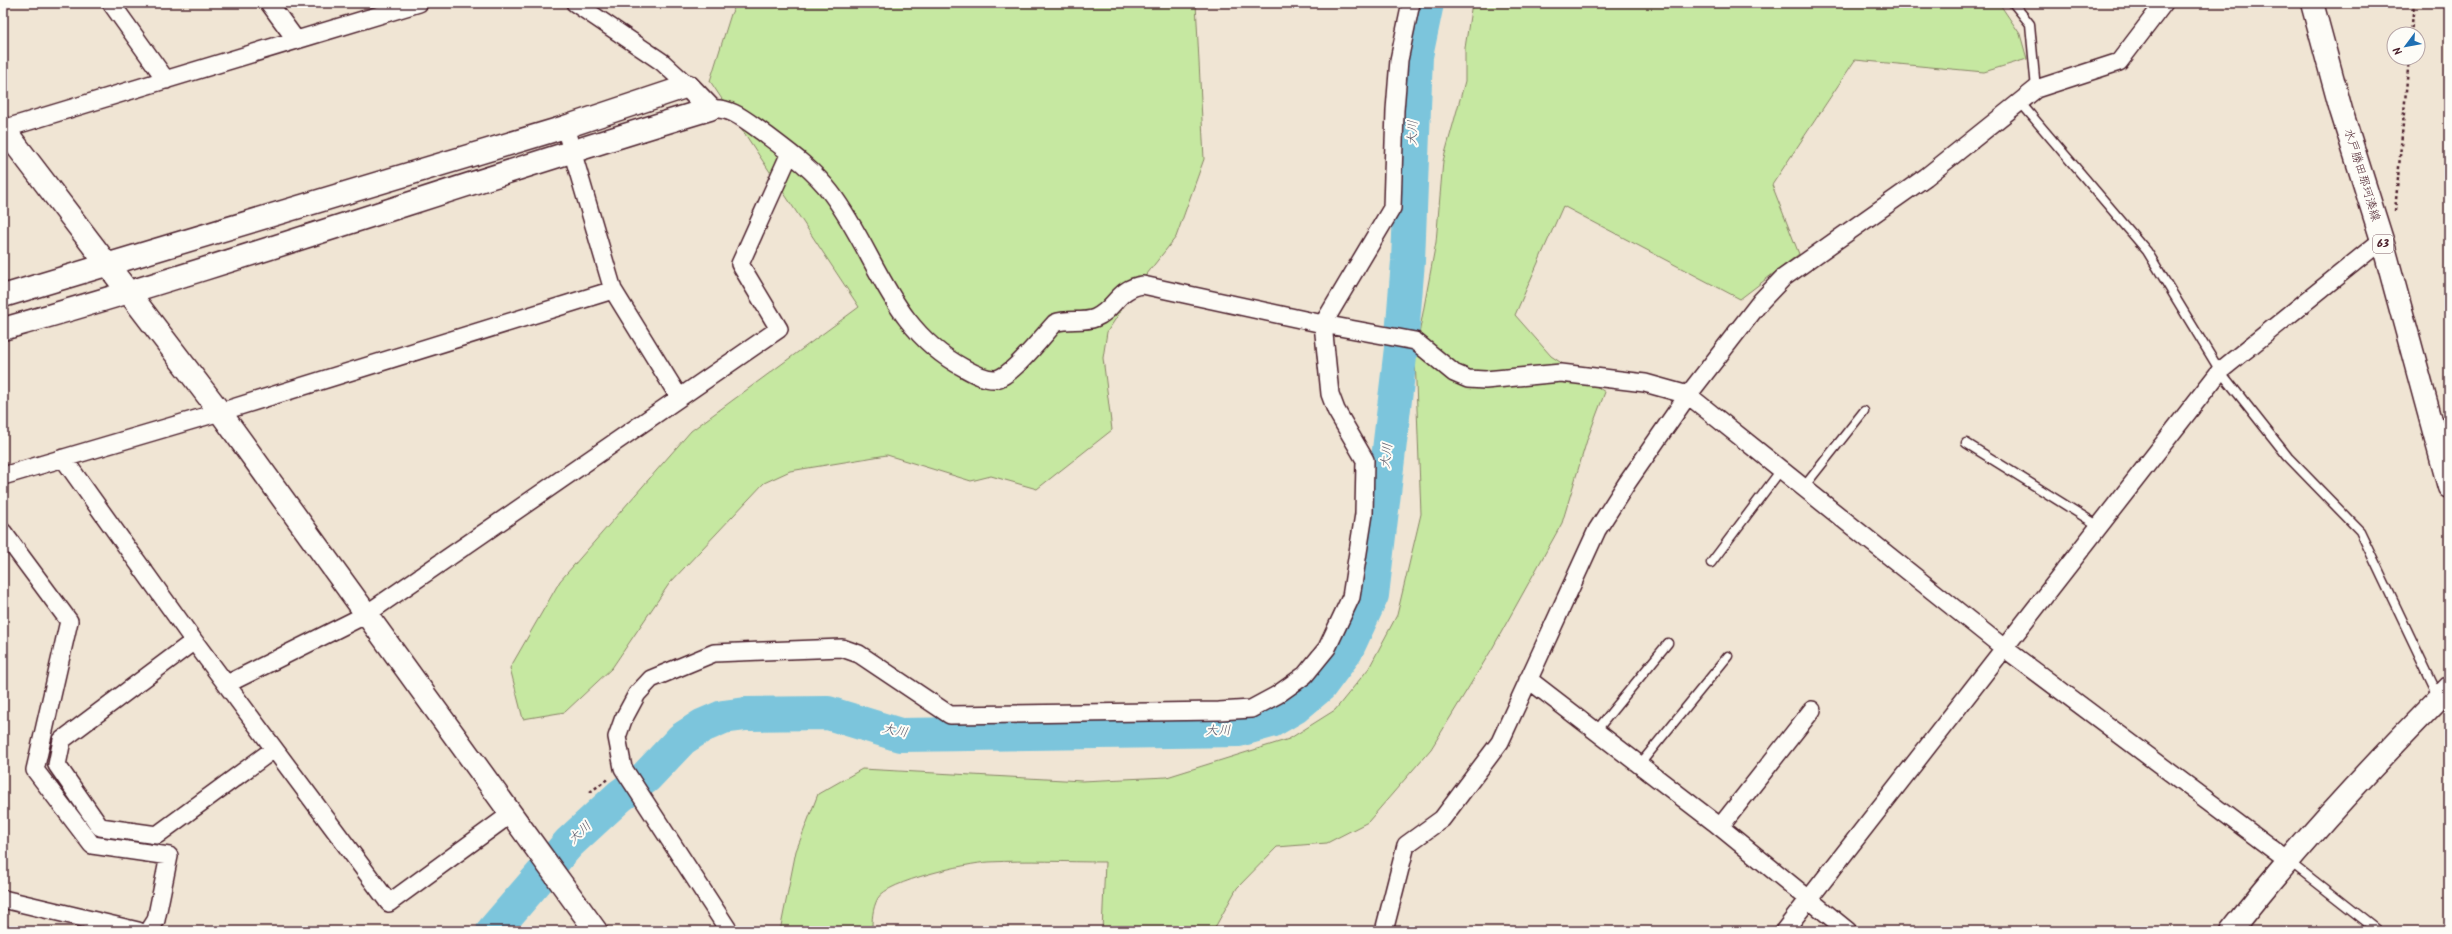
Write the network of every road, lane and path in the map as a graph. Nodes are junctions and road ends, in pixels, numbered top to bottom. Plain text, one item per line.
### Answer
1 (111, 3) edge
2 (269, 3) edge
3 (418, 3) edge
4 (575, 3) edge
5 (1411, 3) edge
6 (2013, 3) edge
7 (2164, 3) edge
8 (2312, 3) edge
9 (2414, 3) edge
10 (2412, 26) edge
11 (296, 40) junction
12 (2408, 66) edge
13 (166, 80) junction
14 (688, 86) junction
15 (2036, 89) junction
16 (2020, 102) junction
17 (710, 109) junction
18 (565, 127) junction
19 (3, 129) edge
20 (572, 150) junction
21 (790, 153) junction
22 (2382, 240) junction
23 (105, 263) junction
24 (613, 290) junction
25 (127, 294) junction
26 (3, 296) edge
27 (1323, 324) junction
28 (3, 329) edge
29 (2220, 371) junction
30 (1688, 395) junction
31 (679, 397) junction
32 (1864, 411) dead end
33 (220, 412) junction
34 (1966, 443) dead end
35 (63, 458) junction
36 (1781, 470) junction
37 (3, 476) edge
38 (2449, 487) edge
39 (1803, 488) junction
40 (2099, 526) junction
41 (3, 532) edge
42 (1711, 563) dead end
43 (365, 615) junction
44 (194, 641) junction
45 (1668, 643) dead end
46 (2004, 648) junction
47 (1728, 656) dead end
48 (1528, 679) junction
49 (227, 684) junction
50 (2444, 693) edge
51 (1812, 710) dead end
52 (1596, 731) junction
53 (274, 749) junction
54 (1640, 764) junction
55 (625, 772) junction
56 (590, 792) dead end
57 (512, 813) junction
58 (1720, 827) junction
59 (2287, 860) junction
60 (3, 899) edge
61 (1808, 900) junction
62 (138, 931) edge
63 (149, 931) edge
64 (596, 931) edge
65 (729, 931) edge
66 (1384, 931) edge
67 (1784, 931) edge
68 (1848, 931) edge
69 (2231, 931) edge
70 (2378, 931) edge

1 - 13 street
2 - 11 street
3 - 11 street
4 - 14 street
5 - 27 street
6 - 15 lane
7 - 15 street
8 - 22 street, 水戸勝田那珂湊線 / 63
9 - 10 path
11 - 13 street
12 - 22 path
13 - 19 street
14 - 17 street
14 - 18 street
15 - 16 street
16 - 29 lane
16 - 30 street
17 - 20 street
17 - 21 street
18 - 20 street
18 - 23 street
19 - 23 street
20 - 24 street
20 - 25 street
21 - 27 street
21 - 31 street
22 - 29 street
22 - 38 street, 水戸勝田那珂湊線 / 63
23 - 25 street
23 - 26 street
24 - 31 street
24 - 33 street
25 - 28 street
25 - 33 street
27 - 30 street
27 - 55 street
29 - 40 street
29 - 50 lane
30 - 36 street
30 - 48 street
31 - 43 street
32 - 39 lane
33 - 35 street
33 - 43 street
34 - 40 lane
35 - 37 street
35 - 44 street
36 - 39 street
36 - 42 lane
39 - 46 street
40 - 46 street
41 - 63 street
43 - 49 street
43 - 57 street
44 - 49 street
44 - 53 street
45 - 52 lane
46 - 59 street
46 - 61 street
47 - 54 lane
48 - 52 street
48 - 66 street
49 - 53 street
50 - 59 street
51 - 58 street
52 - 54 street
53 - 57 street
54 - 58 street
55 - 56 path
55 - 65 street
57 - 64 street
58 - 61 street
59 - 69 street
59 - 70 lane
60 - 62 street
61 - 67 street
61 - 68 street

